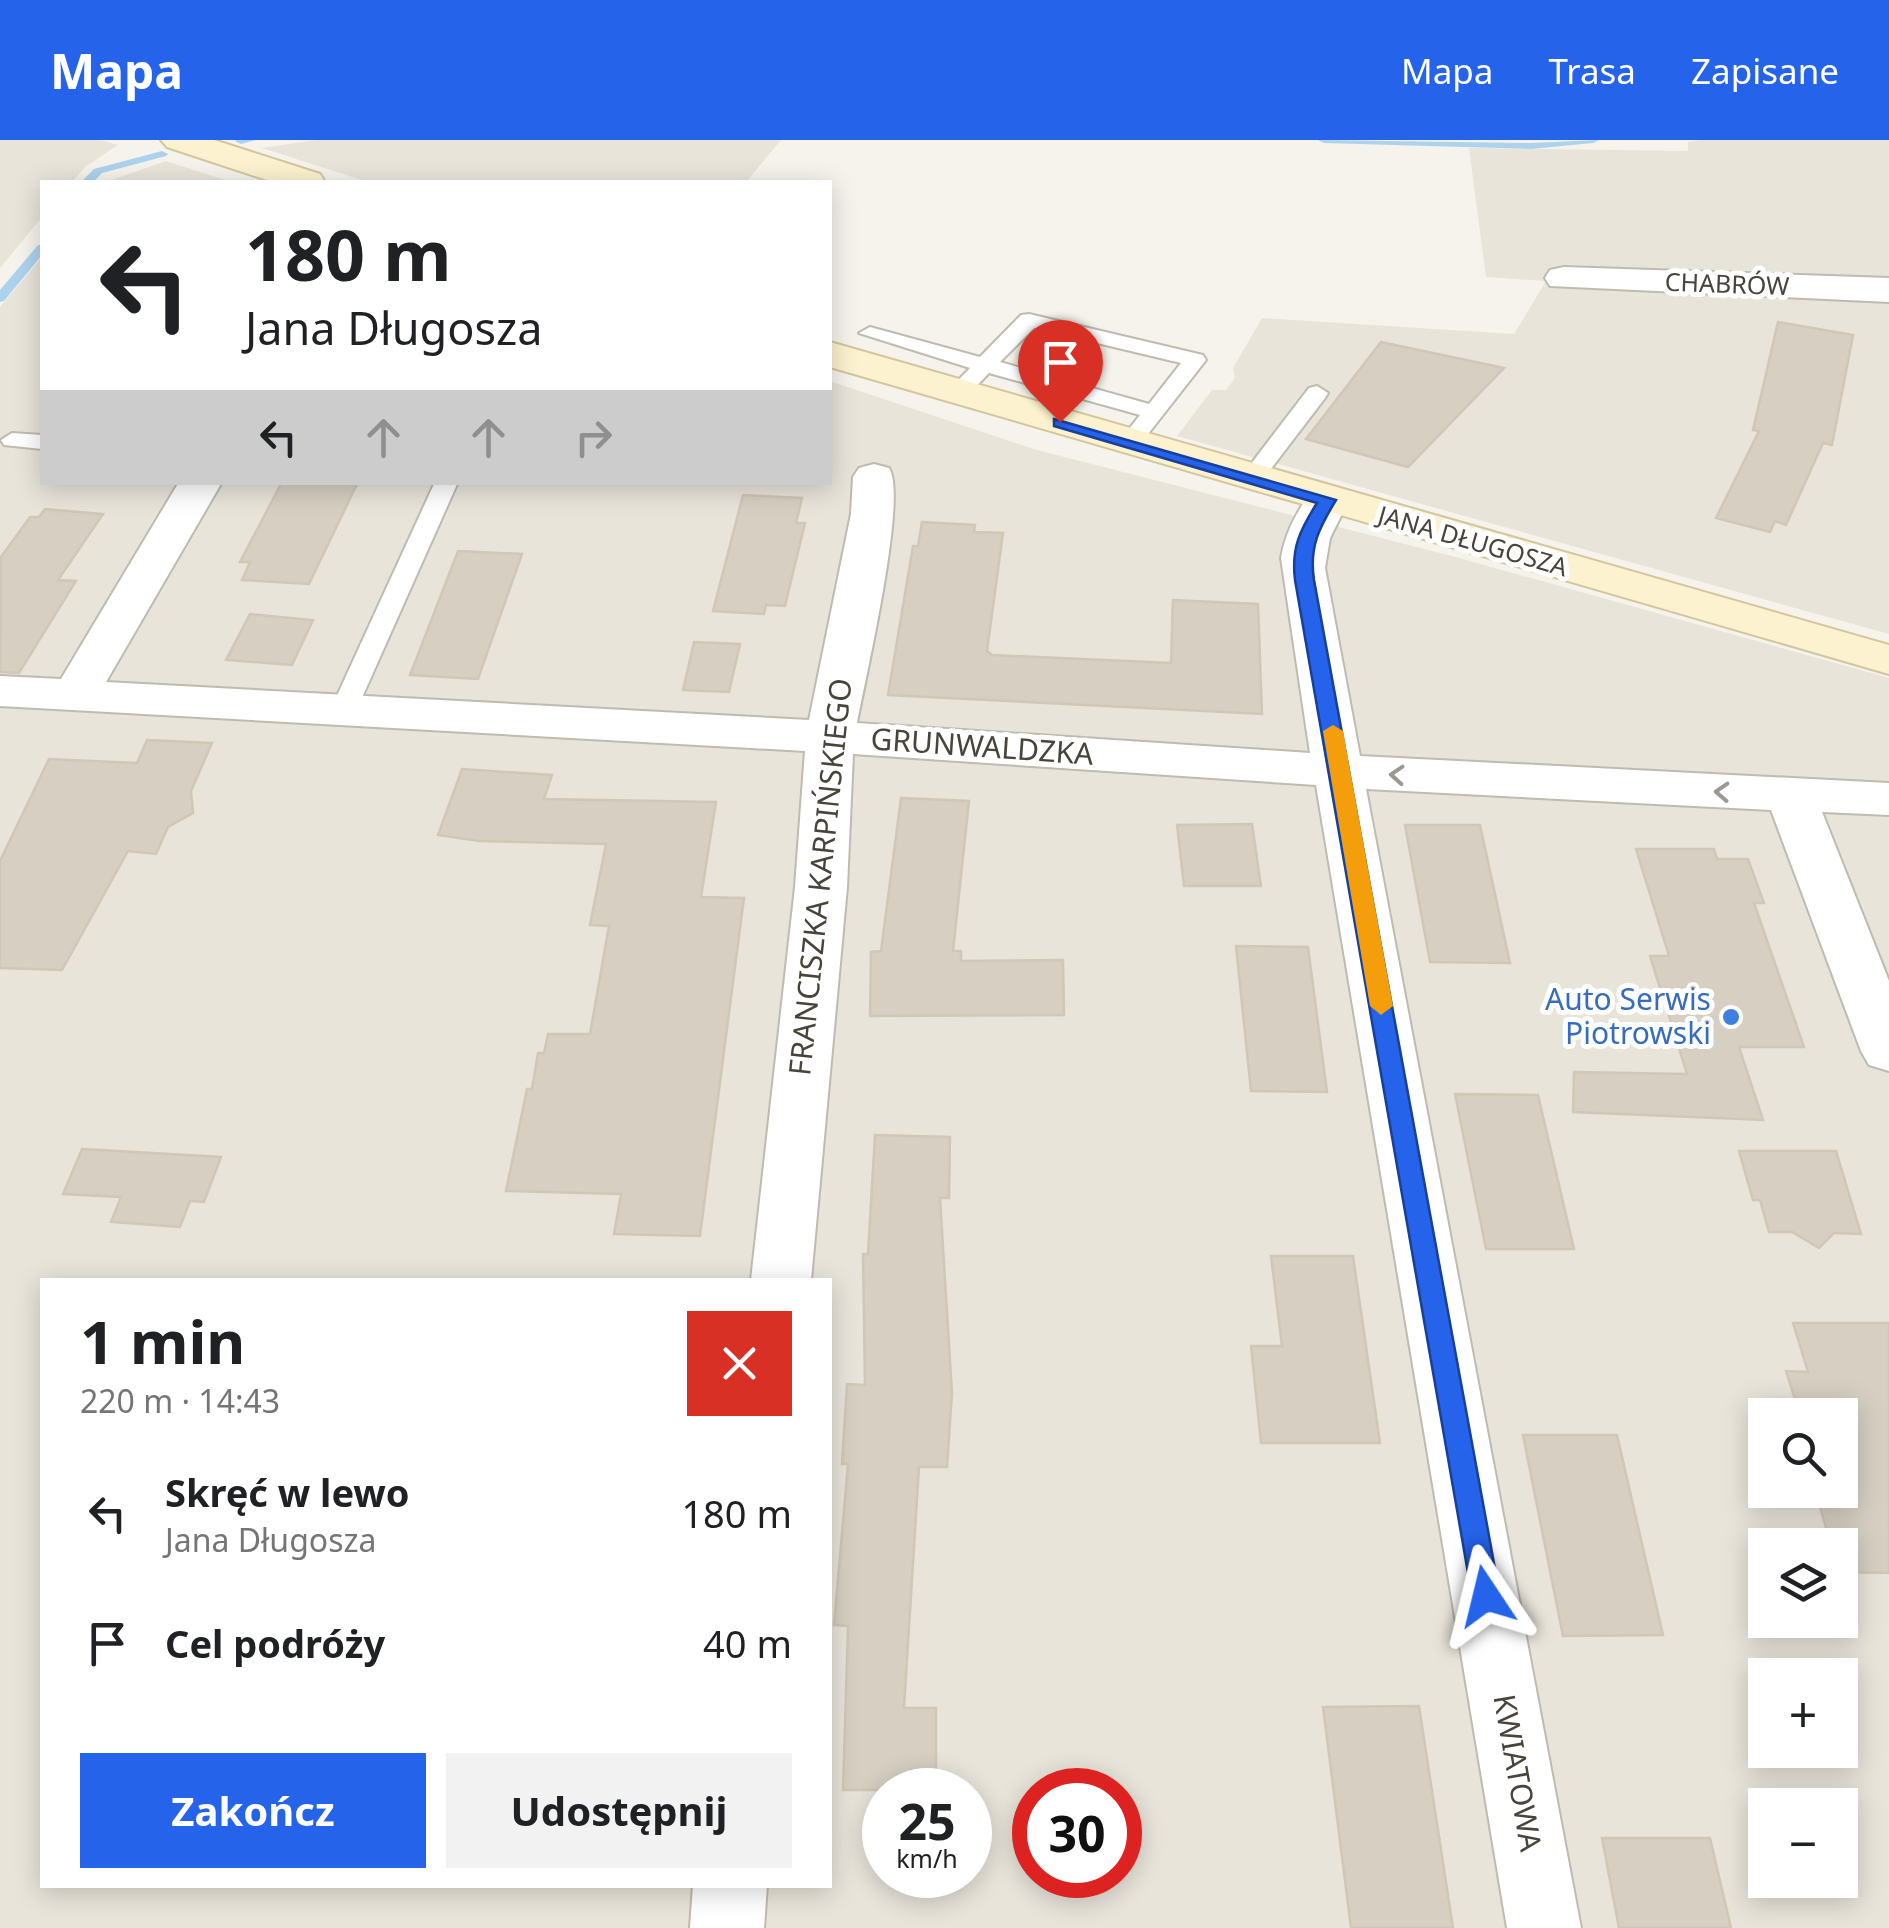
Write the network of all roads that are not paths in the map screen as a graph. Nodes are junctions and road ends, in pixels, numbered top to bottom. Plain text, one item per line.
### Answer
1 (179, 140) edge
2 (301, 180) edge
3 (1564, 278) dead end
4 (1889, 290) edge
5 (870, 333) dead end
6 (832, 354) edge
7 (970, 378) junction
8 (1316, 393) dead end
9 (1142, 427) junction
10 (12, 440) dead end
11 (40, 442) edge
12 (874, 477) dead end
13 (1252, 478) junction
14 (199, 485) edge
15 (446, 485) edge
16 (1327, 500) junction
17 (1888, 657) edge
18 (75, 695) junction
19 (6, 702) edge
20 (343, 711) junction
21 (830, 737) junction
22 (1340, 771) junction
23 (1791, 796) junction
24 (1889, 799) edge
25 (1889, 1051) edge
26 (781, 1278) edge
27 (730, 1888) edge
28 (727, 1928) edge
29 (1544, 1928) edge

1 - 2 street
3 - 4 street, CHABRÓW
5 - 7 lane
6 - 7 street, JANA DŁUGOSZA
7 - 9 street, JANA DŁUGOSZA
7 - 9 lane
8 - 13 lane
9 - 13 street, JANA DŁUGOSZA
10 - 11 lane
12 - 21 street, FRANCISZKA KARPIŃSKIEGO
13 - 16 street, JANA DŁUGOSZA
14 - 18 street
15 - 20 lane
16 - 17 street, JANA DŁUGOSZA
16 - 22 street, KWIATOWA
18 - 19 street, GRUNWALDZKA
18 - 20 street, GRUNWALDZKA
20 - 21 street, GRUNWALDZKA
21 - 22 street, GRUNWALDZKA
21 - 26 street, FRANCISZKA KARPIŃSKIEGO
23 -> 22 street, GRUNWALDZKA
22 - 29 street, KWIATOWA
23 - 24 street, GRUNWALDZKA
23 - 25 street
27 - 28 street

